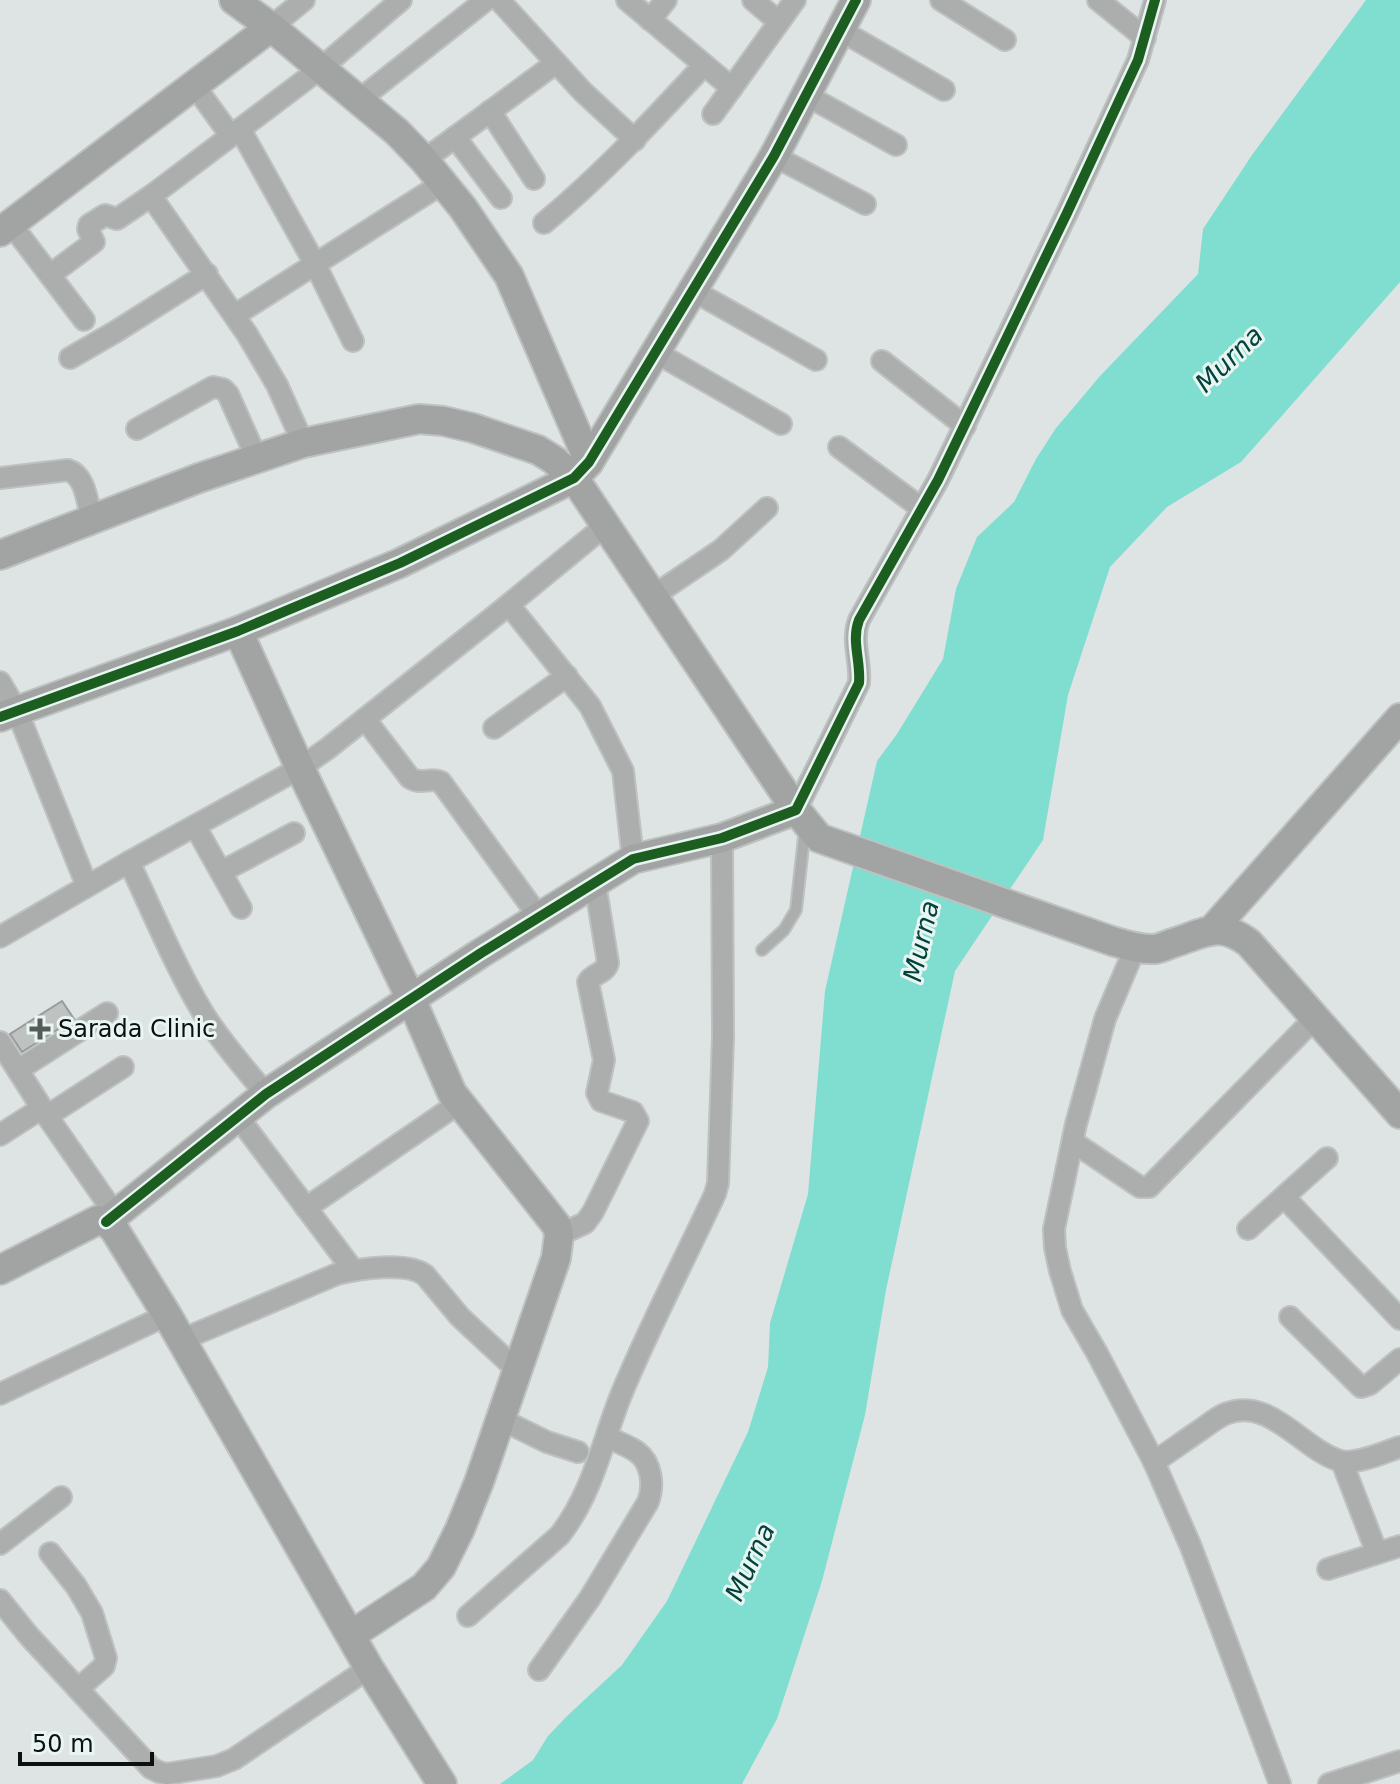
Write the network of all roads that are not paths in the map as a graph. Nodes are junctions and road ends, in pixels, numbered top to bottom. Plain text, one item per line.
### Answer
1 (304, 0) edge
2 (401, 0) edge
3 (486, 0) edge
4 (627, 0) edge
5 (666, 0) edge
6 (753, 0) edge
7 (795, 0) edge
8 (856, 0) edge
9 (941, 0) edge
10 (1098, 0) edge
11 (1155, 0) edge
12 (238, 1) edge
13 (505, 2) edge
14 (650, 20) junction
15 (779, 22) junction
16 (271, 27) junction
17 (840, 30) junction
18 (1145, 38) junction
19 (1005, 40) dead end
20 (556, 63) junction
21 (704, 65) junction
22 (321, 68) junction
23 (194, 85) junction
24 (732, 88) junction
25 (944, 90) dead end
26 (806, 95) junction
27 (359, 100) junction
28 (490, 111) junction
29 (713, 114) dead end
30 (235, 133) junction
31 (455, 137) junction
32 (635, 140) junction
33 (896, 145) dead end
34 (774, 156) junction
35 (424, 160) junction
36 (534, 179) dead end
37 (443, 183) junction
38 (151, 196) junction
39 (501, 198) dead end
40 (865, 204) dead end
41 (544, 223) dead end
42 (5, 228) edge
43 (315, 264) junction
44 (207, 274) junction
45 (50, 275) junction
46 (692, 290) junction
47 (235, 315) junction
48 (84, 320) dead end
49 (353, 341) dead end
50 (655, 352) junction
51 (70, 358) dead end
52 (816, 360) dead end
53 (882, 361) dead end
54 (781, 424) dead end
55 (965, 426) junction
56 (137, 429) dead end
57 (303, 443) junction
58 (839, 447) dead end
59 (257, 459) junction
60 (582, 470) junction
61 (0, 478) edge
62 (767, 508) dead end
63 (921, 508) junction
64 (92, 519) junction
65 (606, 525) junction
66 (0, 555) edge
67 (653, 596) junction
68 (509, 605) junction
69 (238, 631) junction
70 (567, 676) junction
71 (0, 682) edge
72 (8, 714) edge
73 (1400, 718) edge
74 (365, 719) junction
75 (494, 728) dead end
76 (300, 768) junction
77 (807, 823) junction
78 (195, 826) junction
79 (294, 833) dead end
80 (722, 838) junction
81 (633, 859) junction
82 (129, 862) junction
83 (221, 872) junction
84 (595, 883) junction
85 (87, 886) junction
86 (241, 908) dead end
87 (539, 917) junction
88 (1212, 930) junction
89 (0, 937) edge
90 (1135, 948) junction
91 (762, 950) dead end
92 (411, 999) junction
93 (107, 1013) dead end
94 (1316, 1017) junction
95 (0, 1042) edge
96 (123, 1067) dead end
97 (18, 1070) junction
98 (266, 1094) junction
99 (459, 1103) junction
100 (1397, 1104) edge
101 (44, 1112) junction
102 (238, 1117) junction
103 (0, 1135) edge
104 (1073, 1142) junction
105 (1327, 1158) dead end
106 (1284, 1197) junction
107 (306, 1208) junction
108 (110, 1218) junction
109 (1248, 1229) dead end
110 (559, 1235) junction
111 (0, 1270) edge
112 (353, 1270) junction
113 (167, 1315) junction
114 (1290, 1317) dead end
115 (1400, 1319) edge
116 (181, 1340) junction
117 (1400, 1359) edge
118 (517, 1370) junction
119 (0, 1394) edge
120 (500, 1419) junction
121 (607, 1437) junction
122 (1400, 1447) edge
123 (578, 1452) dead end
124 (1154, 1462) junction
125 (1342, 1462) junction
126 (61, 1497) dead end
127 (0, 1544) edge
128 (1400, 1546) edge
129 (50, 1553) dead end
130 (1377, 1553) junction
131 (1328, 1569) dead end
132 (0, 1600) edge
133 (468, 1616) dead end
134 (351, 1635) junction
135 (369, 1668) junction
136 (539, 1670) dead end
137 (78, 1689) junction
138 (1400, 1761) edge
139 (442, 1784) edge
140 (1280, 1784) edge
141 (1329, 1784) edge

1 - 16 street
2 - 22 street
3 - 27 street
4 - 14 street
5 - 14 street
6 - 15 street
7 - 15 street
8 - 17 street
9 - 19 street
10 - 18 street
11 - 18 street
12 - 16 street
13 - 20 street
14 - 21 street
15 - 24 street
16 - 22 street
16 - 23 street
17 - 25 street
17 - 26 street
18 - 55 street
20 - 28 street
20 - 32 street
21 - 24 street
21 - 32 street
22 - 27 street
22 - 30 street
23 - 30 street
23 - 42 street
24 - 29 street
26 - 33 street
26 - 34 street
27 - 35 street
28 - 31 street
28 - 36 street
30 - 38 street
30 - 43 street
31 - 35 street
31 - 39 street
32 - 41 street
34 - 40 street
34 - 46 street
35 - 37 street
37 - 43 street
37 - 60 street
38 - 44 street
38 - 45 street
42 - 45 street
43 - 47 street
43 - 49 street
44 - 47 street
44 - 51 street
45 - 48 street
46 - 50 street
46 - 52 street
47 - 57 street
50 - 54 street
50 - 60 street
53 - 55 street
55 - 63 street
56 - 59 street
57 - 59 street
57 - 60 street
58 - 63 street
59 - 64 street
60 - 65 street
60 - 69 street
61 - 64 street
62 - 67 street
63 - 77 street
64 - 66 street
65 - 67 street
65 - 68 street
67 - 77 street
68 - 70 street
68 - 74 street
69 - 72 street
69 - 76 street
70 - 75 street
70 - 81 street
71 - 72 street
72 - 85 street
73 - 88 street
74 - 76 street
74 - 87 street
76 - 78 street
76 - 92 street
77 - 80 street
77 - 90 street
77 - 91 lane
78 - 82 street
78 - 83 street
79 - 83 street
80 - 81 street
80 - 121 street
81 - 84 street
82 - 85 street
82 - 98 street
83 - 86 street
84 - 87 street
84 - 110 street
85 - 89 street
87 - 92 street
88 - 90 street
88 - 94 street
90 - 104 street
92 - 98 street
92 - 99 street
93 - 97 street
94 - 100 street
94 - 104 street
95 - 97 street
96 - 101 street
97 - 101 street
98 - 102 street
99 - 107 street
99 - 110 street
101 - 103 street
101 - 108 street
102 - 107 street
102 - 108 street
104 - 124 street
105 - 106 street
106 - 109 street
106 - 115 street
107 - 112 street
108 - 111 street
108 - 113 street
110 - 118 street
112 - 116 street
112 - 118 street
113 - 116 street
113 - 119 street
114 - 117 street
116 - 134 street
118 - 120 street
120 - 123 street
120 - 134 street
121 - 133 street
121 - 136 street
122 - 125 street
124 - 125 street
124 - 140 street
125 - 130 street
126 - 127 street
128 - 130 street
129 - 137 street
130 - 131 street
132 - 137 street
134 - 135 street
135 - 137 street
135 - 139 street
138 - 141 street

